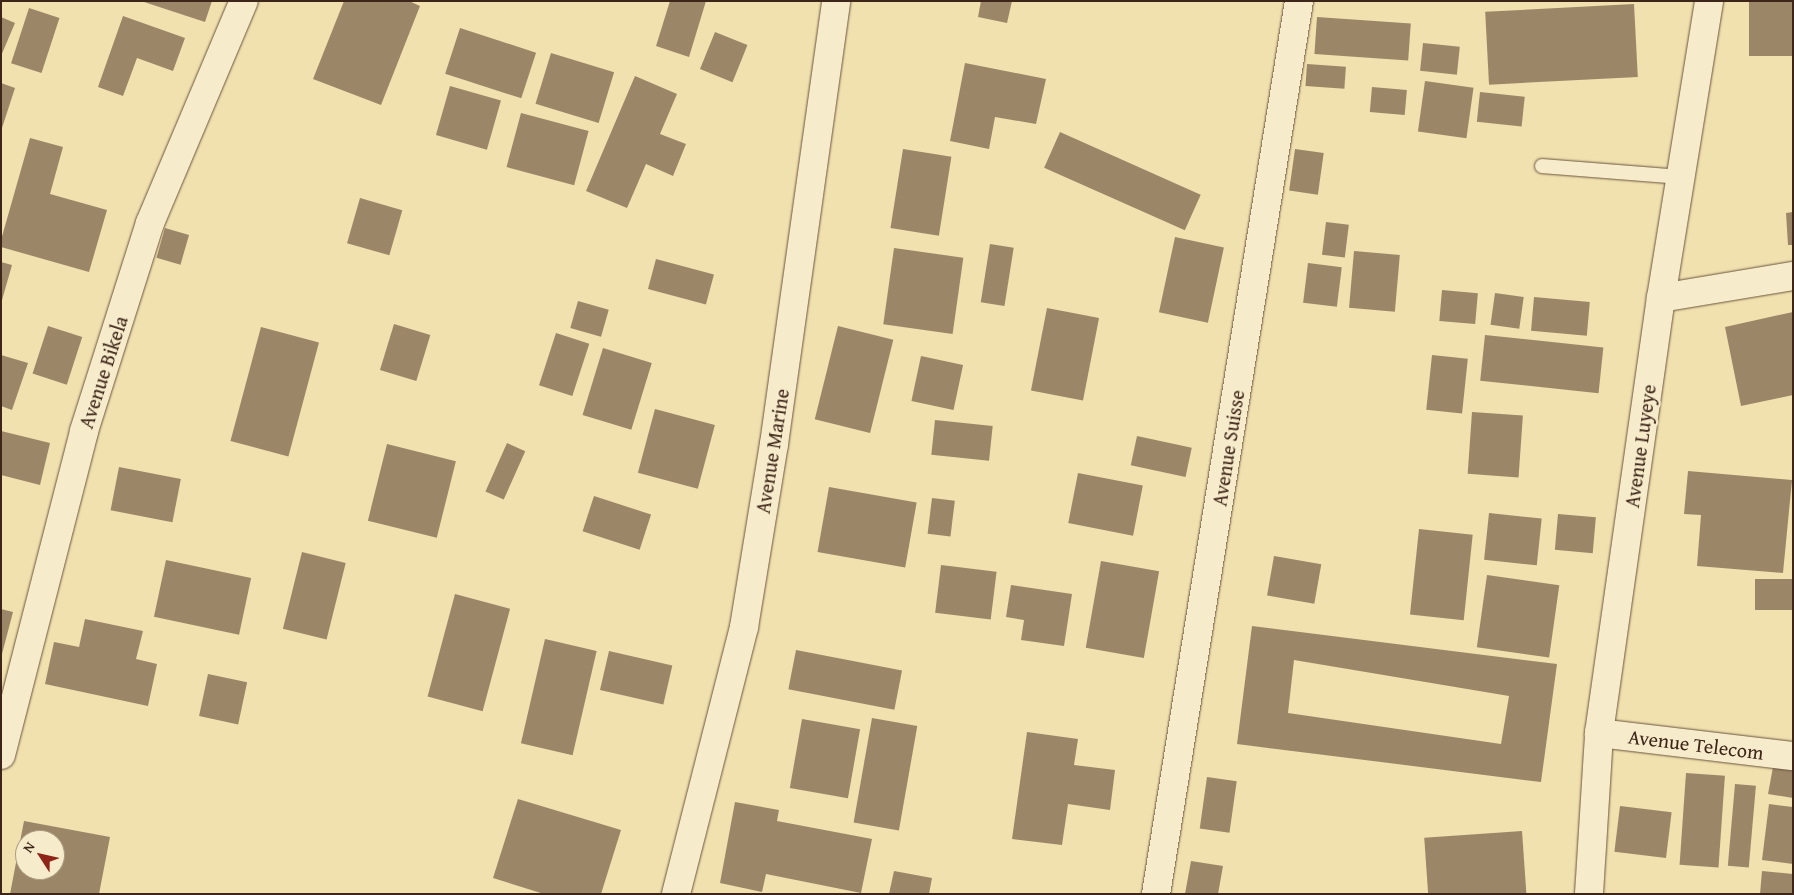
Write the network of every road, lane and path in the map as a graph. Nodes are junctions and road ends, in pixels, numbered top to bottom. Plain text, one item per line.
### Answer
1 (244, 1) edge
2 (836, 1) edge
3 (1299, 1) edge
4 (1709, 1) edge
5 (1542, 166) dead end
6 (1681, 177) junction
7 (1793, 276) edge
8 (1661, 298) junction
9 (1599, 733) junction
10 (1, 755) edge
11 (1793, 756) edge
12 (676, 894) edge
13 (1156, 894) edge
14 (1590, 894) edge

1 - 10 street, Avenue Bikela
2 - 12 street, Avenue Marine
3 - 13 street, Avenue Suisse
4 - 6 street, Avenue Luyeye
5 - 6 lane
6 - 8 street, Avenue Luyeye
7 - 8 street
8 - 9 street, Avenue Luyeye
9 - 11 street, Avenue Telecom
9 - 14 street, Avenue Luyeye

